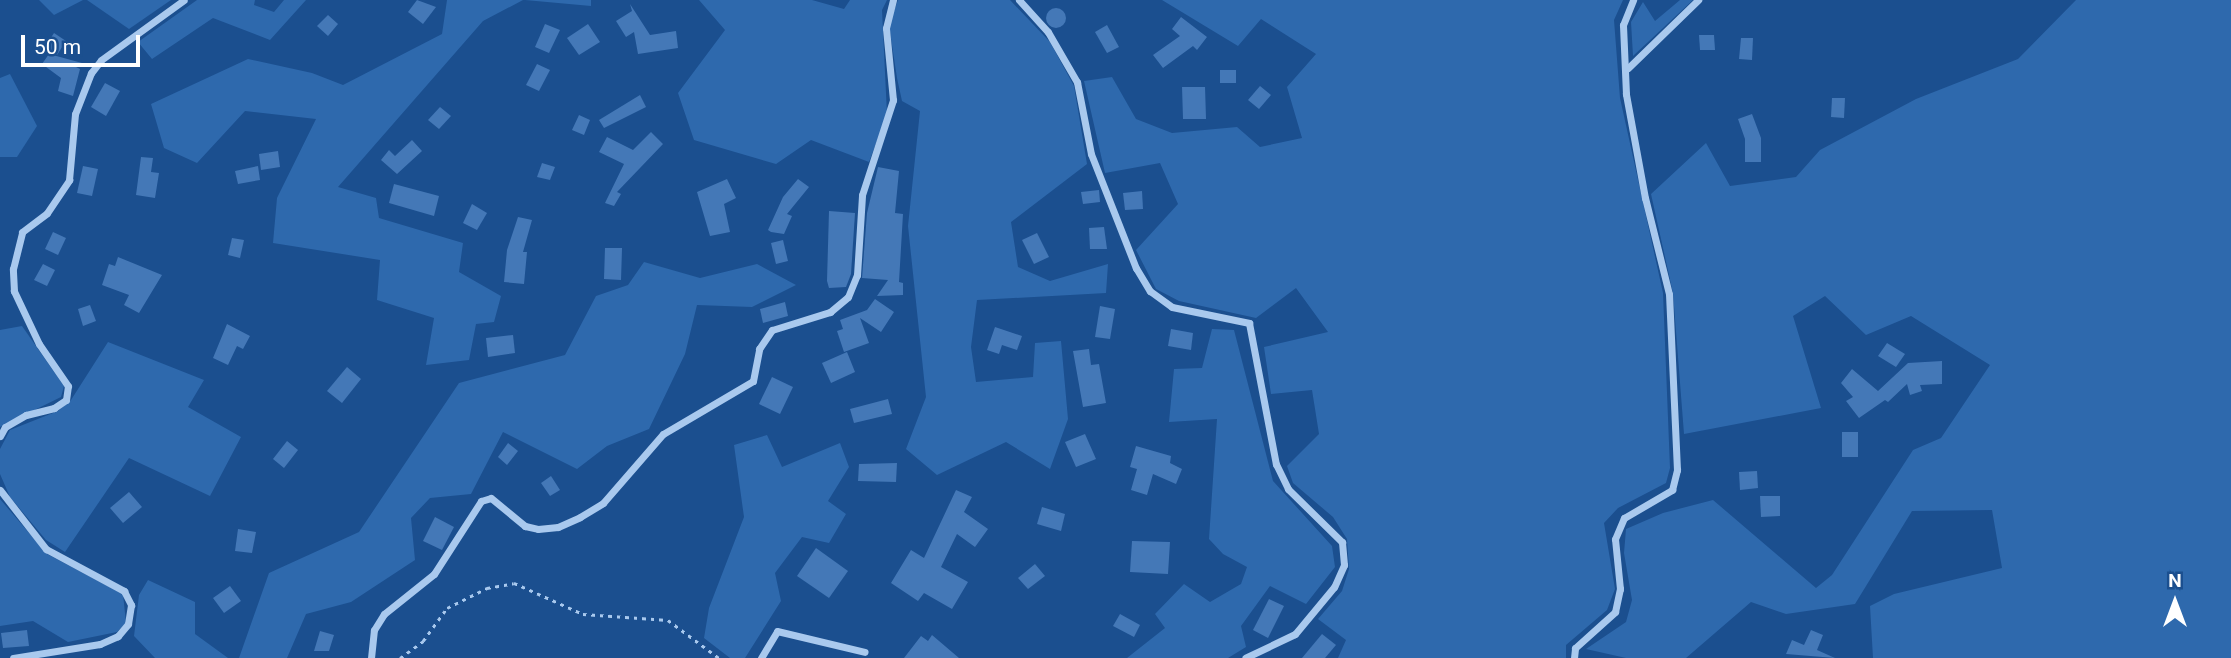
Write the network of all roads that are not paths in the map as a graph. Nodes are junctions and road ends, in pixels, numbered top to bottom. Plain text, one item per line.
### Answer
1 (184, 0) edge
2 (893, 0) edge
3 (1019, 0) edge
4 (1633, 0) edge
5 (1698, 0) edge
6 (1628, 68) junction
7 (0, 436) edge
8 (0, 490) edge
9 (865, 652) dead end
10 (13, 658) edge
11 (371, 658) edge
12 (761, 658) edge
13 (1245, 658) edge
14 (1574, 658) edge

1 - 7 street
2 - 11 street
3 - 13 street
4 - 6 street
5 - 6 street
6 - 14 street
8 - 10 street
9 - 12 street

